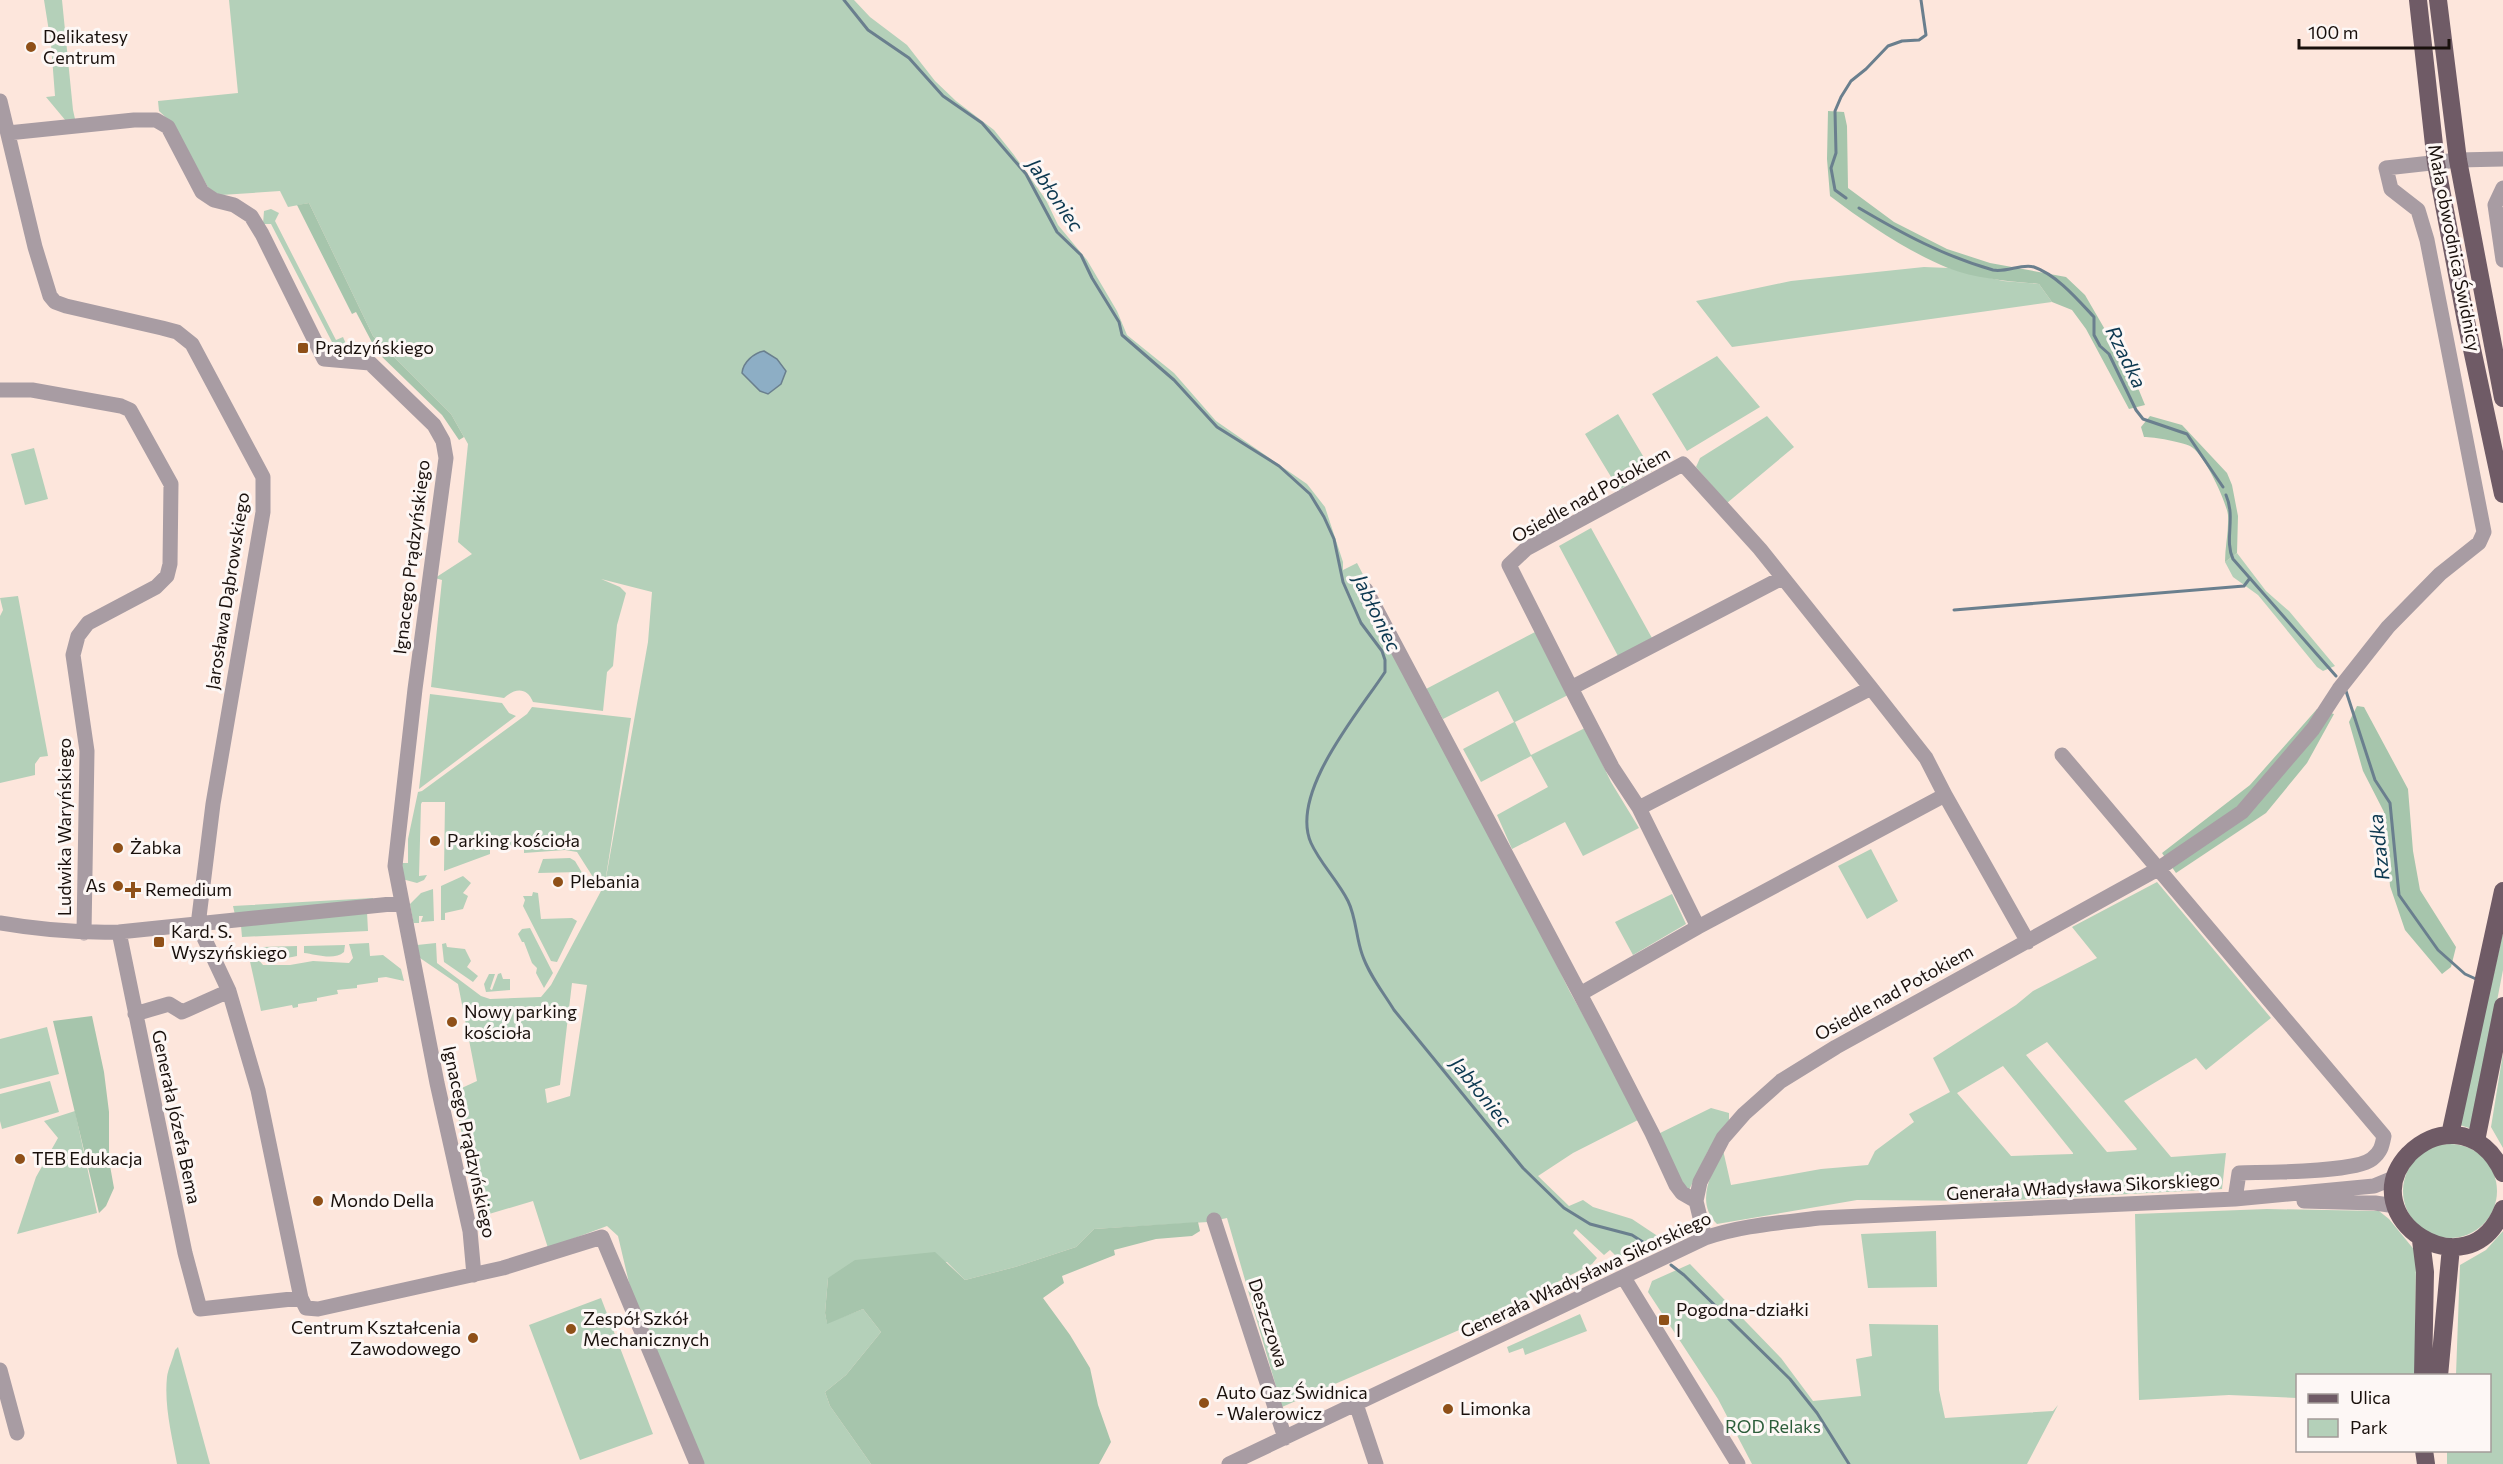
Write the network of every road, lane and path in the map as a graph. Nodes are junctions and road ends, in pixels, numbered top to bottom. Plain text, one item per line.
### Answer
1 (2418, 0) edge
2 (2438, 0) edge
3 (0, 101) edge
4 (8, 133) junction
5 (2503, 159) edge
6 (2458, 160) junction
7 (2436, 163) junction
8 (2503, 188) edge
9 (2503, 260) edge
10 (3, 394) edge
11 (2503, 398) edge
12 (2503, 494) edge
13 (1782, 578) junction
14 (1366, 590) dead end
15 (1571, 688) junction
16 (1871, 688) junction
17 (2062, 755) dead end
18 (1945, 795) junction
19 (1639, 808) junction
20 (2158, 869) junction
21 (2503, 891) edge
22 (401, 903) junction
23 (0, 923) edge
24 (198, 925) junction
25 (1698, 927) junction
26 (118, 932) junction
27 (84, 933) junction
28 (2028, 942) junction
29 (229, 991) junction
30 (1580, 994) junction
31 (2503, 1006) edge
32 (135, 1014) junction
33 (2450, 1135) junction
34 (2476, 1141) junction
35 (2503, 1173) edge
36 (2396, 1177) junction
37 (2235, 1199) junction
38 (1696, 1201) junction
39 (2396, 1206) junction
40 (2503, 1209) edge
41 (1214, 1220) dead end
42 (1705, 1238) junction
43 (2421, 1240) junction
44 (2451, 1247) junction
45 (474, 1275) junction
46 (1624, 1278) junction
47 (301, 1298) junction
48 (0, 1370) edge
49 (2423, 1374) edge
50 (2439, 1374) edge
51 (1356, 1404) junction
52 (17, 1433) dead end
53 (1285, 1438) junction
54 (1244, 1461) edge
55 (697, 1464) edge
56 (1229, 1464) edge
57 (1376, 1464) edge
58 (1738, 1464) edge

1 - 7 main road, Mała obwodnica Świdnicy
2 - 6 main road, Mała obwodnica Świdnicy
3 - 4 street, Jarosława Dąbrowskiego
4 - 22 street, Ignacego Prądzyńskiego
4 - 24 street, Jarosława Dąbrowskiego
5 - 6 street
6 - 7 street
6 - 11 main road, Mała obwodnica Świdnicy
7 - 12 main road, Mała obwodnica Świdnicy
7 - 20 street, Osiedle nad Potokiem
8 - 9 street
10 - 27 street, Ludwika Waryńskiego
13 - 15 street
13 - 15 street, Osiedle nad Potokiem
13 - 16 street, Osiedle nad Potokiem
14 - 30 street
15 - 19 street, Osiedle nad Potokiem
16 - 18 street, Osiedle nad Potokiem
16 - 19 street
17 - 20 street
18 - 25 street
18 - 28 street, Osiedle nad Potokiem
19 - 25 street, Osiedle nad Potokiem
20 - 28 street, Osiedle nad Potokiem
20 - 37 street
21 - 33 main road
22 - 24 street
22 - 45 street, Ignacego Prądzyńskiego
23 - 27 street
24 - 26 street
24 - 29 street
25 - 30 street
26 - 27 street
26 - 32 street, Generała Józefa Bema
28 - 38 street, Osiedle nad Potokiem
29 - 32 street
29 - 47 street
30 - 38 street
31 - 34 main road
32 - 47 street, Generała Józefa Bema
33 - 34 main road
33 - 36 main road
34 - 35 main road
36 - 37 street, Generała Władysława Sikorskiego
36 - 39 main road
37 - 39 street, Generała Władysława Sikorskiego
37 - 42 street, Generała Władysława Sikorskiego
38 - 42 street
39 - 43 main road
40 - 44 main road
41 - 53 street, Deszczowa
42 - 46 street, Generała Władysława Sikorskiego
43 - 44 main road
43 - 49 main road
44 - 50 main road
45 - 47 street
45 - 55 street
46 - 51 street, Generała Władysława Sikorskiego
46 - 58 street
48 - 52 street
51 - 53 street, Generała Władysława Sikorskiego
51 - 57 street
53 - 54 street, Generała Władysława Sikorskiego
54 - 56 street, Generała Władysława Sikorskiego

